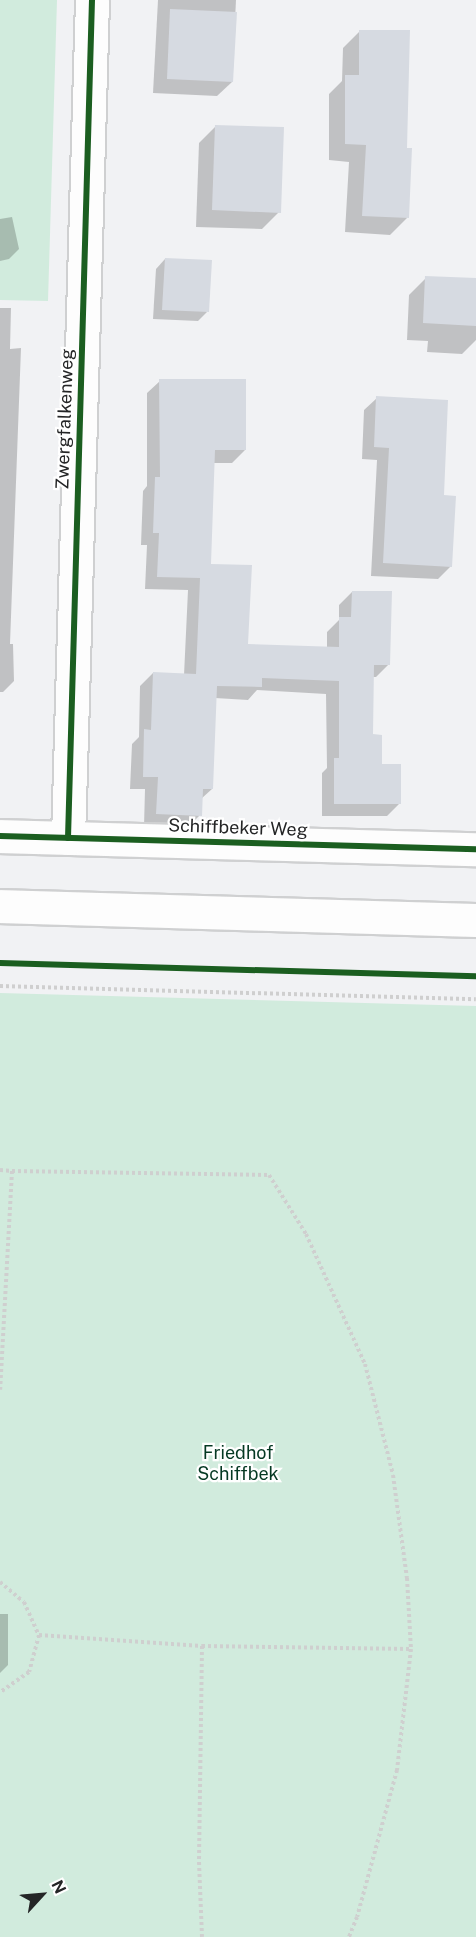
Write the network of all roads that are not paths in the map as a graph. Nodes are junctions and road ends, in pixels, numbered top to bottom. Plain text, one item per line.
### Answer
1 (92, 0) edge
2 (0, 836) edge
3 (68, 838) junction
4 (476, 849) edge
5 (0, 906) edge
6 (476, 920) edge

1 - 3 street, Zwergfalkenweg
2 - 3 street, Schiffbeker Weg
3 - 4 street, Schiffbeker Weg
5 - 6 street

